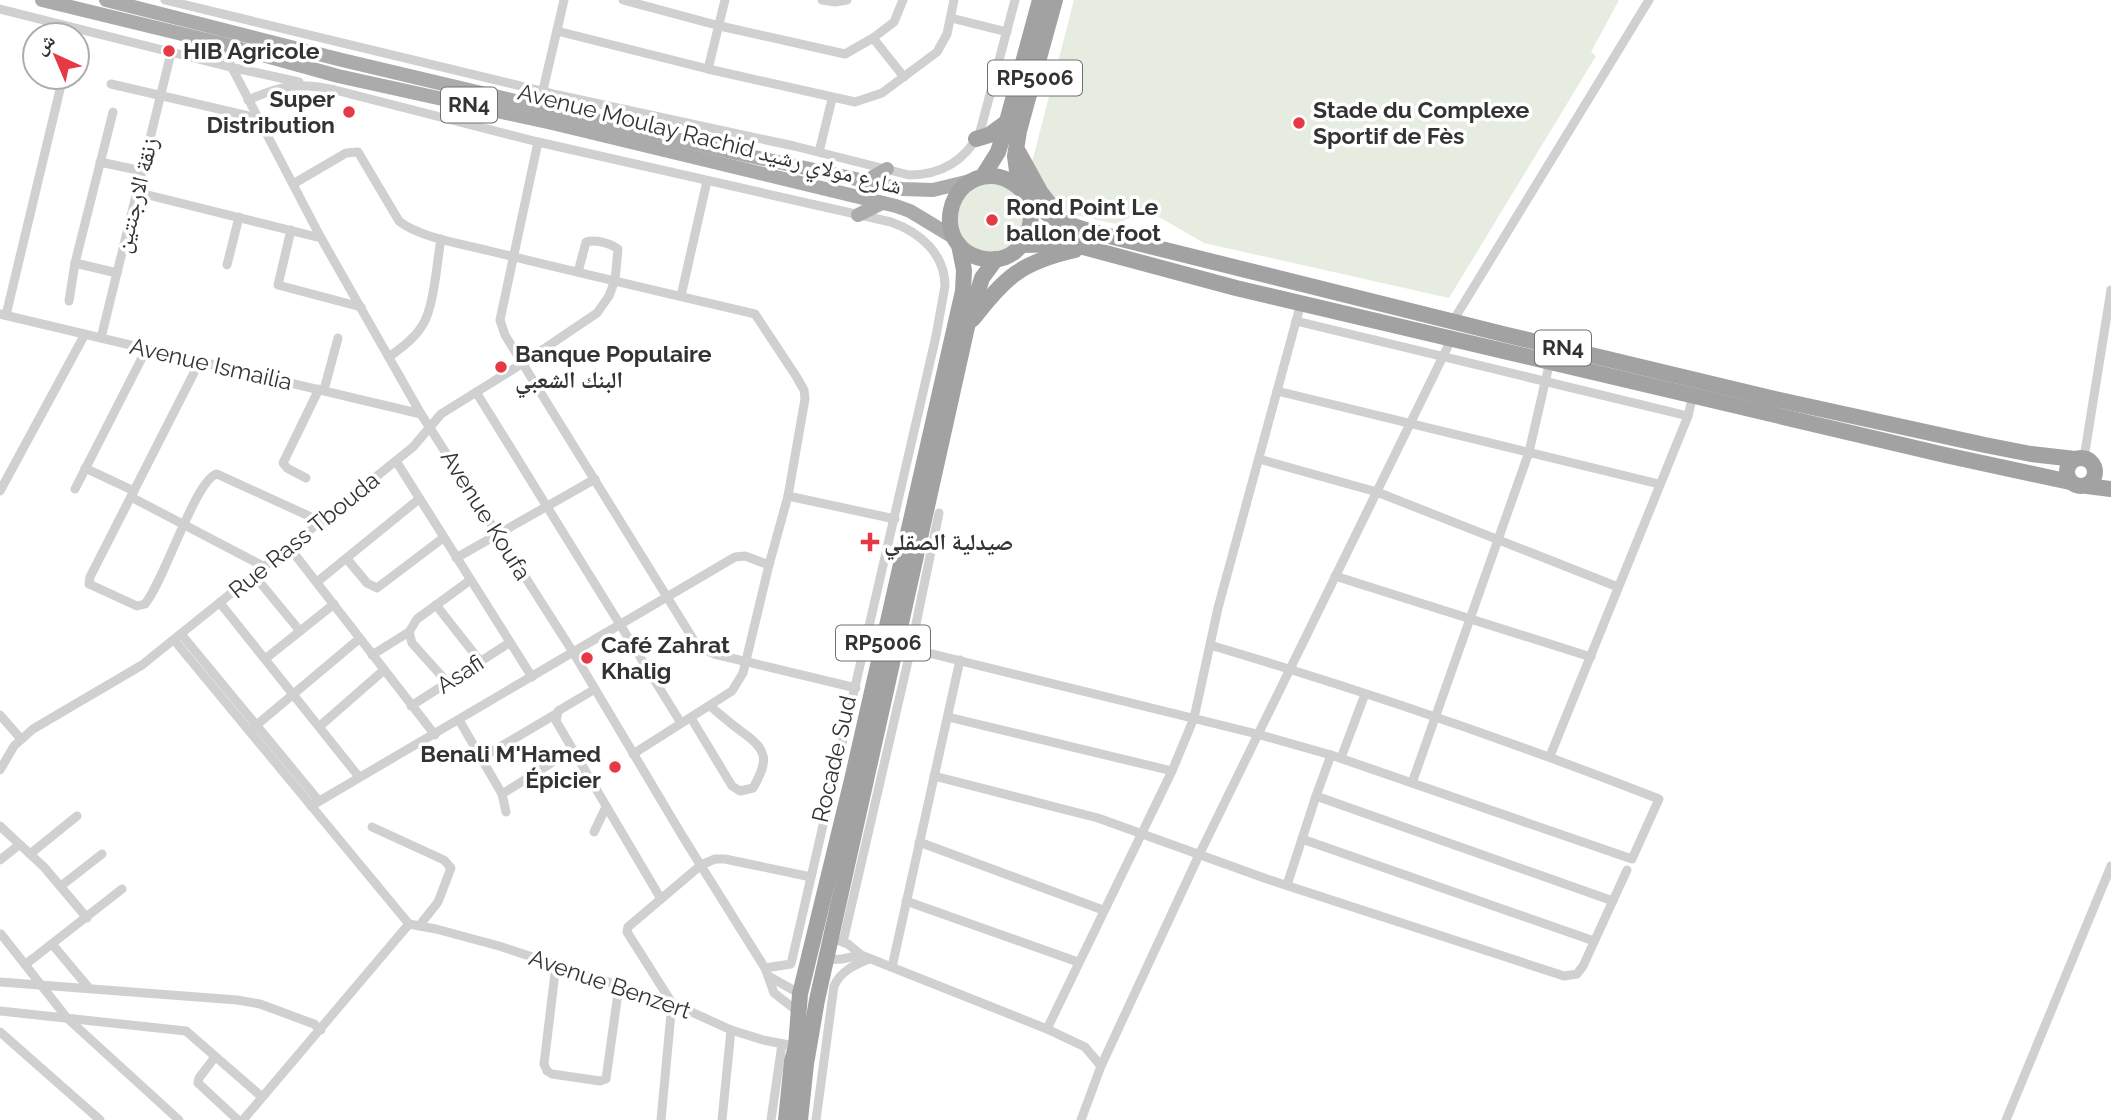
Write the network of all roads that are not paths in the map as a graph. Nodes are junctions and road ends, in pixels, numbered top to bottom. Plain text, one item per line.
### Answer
1 (42, 0) edge
2 (106, 0) edge
3 (165, 0) edge
4 (564, 0) edge
5 (623, 0) edge
6 (725, 0) edge
7 (822, 0) edge
8 (847, 0) edge
9 (903, 0) edge
10 (954, 0) edge
11 (1015, 0) edge
12 (1040, 0) edge
13 (1055, 0) edge
14 (1649, 0) edge
15 (0, 9) edge
16 (951, 18) junction
17 (39, 21) edge
18 (720, 26) junction
19 (557, 31) junction
20 (1007, 33) junction
21 (91, 36) edge
22 (873, 38) junction
23 (219, 43) junction
24 (171, 53) junction
25 (230, 67) junction
26 (708, 69) junction
27 (904, 77) junction
28 (111, 83) dead end
29 (307, 84) junction
30 (543, 90) junction
31 (59, 91) edge
32 (161, 95) junction
33 (832, 99) junction
34 (248, 100) junction
35 (113, 112) dead end
36 (258, 118) junction
37 (1007, 122) junction
38 (976, 139) junction
39 (538, 142) junction
40 (1016, 148) junction
41 (819, 152) junction
42 (100, 162) junction
43 (887, 169) junction
44 (142, 171) junction
45 (977, 178) junction
46 (707, 181) junction
47 (866, 181) junction
48 (293, 184) junction
49 (136, 192) junction
50 (1023, 192) junction
51 (882, 203) junction
52 (858, 215) junction
53 (239, 217) junction
54 (1070, 225) junction
55 (291, 230) junction
56 (321, 238) junction
57 (441, 239) junction
58 (956, 241) junction
59 (1022, 244) junction
60 (1087, 248) junction
61 (513, 257) junction
62 (996, 258) junction
63 (75, 264) junction
64 (227, 265) dead end
65 (578, 272) junction
66 (117, 273) junction
67 (615, 280) junction
68 (2111, 290) edge
69 (681, 296) junction
70 (69, 301) dead end
71 (1301, 303) junction
72 (361, 307) junction
73 (941, 309) junction
74 (959, 309) junction
75 (3, 314) edge
76 (1296, 321) junction
77 (967, 327) junction
78 (1452, 330) junction
79 (85, 334) junction
80 (101, 338) junction
81 (338, 338) dead end
82 (147, 348) junction
83 (932, 352) junction
84 (949, 354) junction
85 (389, 357) junction
86 (1442, 357) junction
87 (200, 361) junction
88 (1550, 361) junction
89 (523, 363) junction
90 (1545, 382) junction
91 (321, 390) junction
92 (1278, 390) junction
93 (476, 392) junction
94 (1693, 395) junction
95 (422, 414) junction
96 (1688, 416) junction
97 (1410, 424) junction
98 (429, 426) junction
99 (1530, 452) junction
100 (1259, 459) junction
101 (2084, 460) junction
102 (396, 461) junction
103 (2111, 466) edge
104 (86, 468) junction
105 (306, 478) dead end
106 (595, 479) junction
107 (1659, 484) junction
108 (2079, 484) junction
109 (75, 489) dead end
110 (2111, 489) edge
111 (0, 491) edge
112 (1377, 492) junction
113 (133, 494) junction
114 (788, 496) junction
115 (419, 499) junction
116 (548, 506) junction
117 (939, 513) dead end
118 (895, 519) junction
119 (322, 522) junction
120 (185, 524) junction
121 (497, 534) junction
122 (443, 538) junction
123 (1497, 539) junction
124 (289, 547) junction
125 (456, 558) junction
126 (347, 559) junction
127 (769, 565) junction
128 (263, 566) junction
129 (254, 574) junction
130 (1335, 576) junction
131 (469, 581) junction
132 (317, 582) junction
133 (1618, 587) junction
134 (667, 595) junction
135 (220, 603) junction
136 (334, 604) junction
137 (436, 605) junction
138 (1470, 617) junction
139 (621, 623) junction
140 (300, 631) junction
141 (409, 632) junction
142 (177, 637) junction
143 (359, 639) junction
144 (509, 643) junction
145 (1210, 645) junction
146 (904, 647) junction
147 (573, 652) junction
148 (372, 655) junction
149 (1591, 657) junction
150 (265, 659) junction
151 (960, 660) junction
152 (480, 661) junction
153 (746, 661) junction
154 (1290, 669) junction
155 (384, 670) junction
156 (532, 677) junction
157 (447, 682) junction
158 (856, 688) junction
159 (595, 689) junction
160 (1365, 694) junction
161 (294, 695) junction
162 (411, 706) junction
163 (711, 707) junction
164 (0, 715) edge
165 (556, 715) junction
166 (1434, 716) junction
167 (948, 717) junction
168 (691, 718) junction
169 (1194, 718) junction
170 (459, 720) junction
171 (681, 723) junction
172 (320, 726) junction
173 (252, 728) junction
174 (1257, 734) junction
175 (435, 735) junction
176 (21, 738) junction
177 (572, 750) junction
178 (633, 754) junction
179 (1331, 755) junction
180 (1550, 756) junction
181 (481, 758) junction
182 (1341, 758) junction
183 (0, 770) edge
184 (1172, 771) junction
185 (934, 776) junction
186 (359, 777) junction
187 (1412, 783) junction
188 (502, 794) junction
189 (1316, 796) junction
190 (315, 804) junction
191 (606, 807) junction
192 (506, 812) dead end
193 (77, 816) dead end
194 (0, 826) edge
195 (372, 827) dead end
196 (594, 832) dead end
197 (1142, 834) junction
198 (1302, 839) junction
199 (919, 842) junction
200 (19, 845) junction
201 (30, 854) junction
202 (102, 854) dead end
203 (1199, 855) junction
204 (0, 860) edge
205 (701, 865) junction
206 (2111, 866) edge
207 (1627, 870) dead end
208 (811, 877) junction
209 (1287, 885) junction
210 (61, 886) junction
211 (122, 889) dead end
212 (661, 899) junction
213 (906, 901) junction
214 (1613, 901) junction
215 (1103, 910) junction
216 (87, 918) junction
217 (414, 925) junction
218 (815, 933) junction
219 (1, 934) edge
220 (837, 940) junction
221 (1594, 941) junction
222 (52, 944) junction
223 (865, 957) junction
224 (827, 960) junction
225 (808, 961) junction
226 (1078, 962) junction
227 (26, 964) junction
228 (791, 964) junction
229 (556, 965) junction
230 (892, 967) junction
231 (768, 973) junction
232 (0, 982) edge
233 (40, 985) junction
234 (619, 986) junction
235 (88, 987) junction
236 (800, 994) junction
237 (817, 1000) junction
238 (672, 1003) junction
239 (0, 1011) edge
240 (806, 1015) junction
241 (67, 1018) junction
242 (1047, 1029) junction
243 (321, 1030) junction
244 (731, 1030) junction
245 (0, 1032) edge
246 (795, 1046) junction
247 (215, 1057) junction
248 (1101, 1066) junction
249 (262, 1097) junction
250 (801, 1113) edge
251 (816, 1117) edge
252 (100, 1120) edge
253 (179, 1120) edge
254 (241, 1120) edge
255 (661, 1120) edge
256 (722, 1120) edge
257 (771, 1120) edge
258 (786, 1120) edge
259 (1082, 1120) edge
260 (2006, 1120) edge

1 - 23 main road, Avenue Moulay Rachid شارع مولاي رشيد / RN4
2 - 47 main road, Avenue Moulay Rachid شارع مولاي رشيد / RN4
3 - 30 street
4 - 19 street
5 - 18 street
6 - 18 street
7 - 8 street
9 - 22 street
10 - 16 street
11 - 20 street
12 - 37 highway, RP5006
13 - 40 highway, RP5006
14 - 78 street
15 - 17 street
16 - 20 street
16 - 27 street
18 - 22 street
18 - 26 street
19 - 26 street
19 - 30 street
20 - 38 street
21 - 24 street
22 - 27 street
23 - 25 street, Avenue Koufa
23 - 51 main road, Avenue Moulay Rachid شارع مولاي رشيد / RN4
24 - 25 street
24 - 32 street, زنقة الارجنتين
25 - 29 street
25 - 34 street, Avenue Koufa
26 - 33 street
27 - 33 street
28 - 32 street
29 - 34 street
29 - 39 street
30 - 41 street
31 - 75 street
32 - 36 street
32 - 44 street, زنقة الارجنتين
33 - 41 street
34 - 36 street, Avenue Koufa
35 - 42 street
36 - 48 street, Avenue Koufa
37 - 38 highway
37 - 45 highway, RP5006
38 - 43 street
39 - 46 street
39 - 61 street
40 - 50 highway, RP5006
40 - 54 highway
41 - 43 street
42 - 44 street
42 - 63 street
43 - 47 main road
44 - 49 street, زنقة الارجنتين
45 - 47 main road, Avenue Moulay Rachid شارع مولاي رشيد / RN4
45 - 50 highway, RN4
45 - 58 highway
46 - 52 street
46 - 69 street
48 - 56 street, Avenue Koufa
48 - 57 street
49 - 53 street
49 - 66 street, زنقة الارجنتين
50 - 54 highway, RN4
50 - 59 highway
51 - 52 main road
51 - 58 main road, Avenue Moulay Rachid شارع مولاي رشيد / RN4
52 - 73 street
53 - 55 street
53 - 64 street
54 - 78 highway, RN4
55 - 56 street
55 - 72 street
56 - 72 street, Avenue Koufa
57 - 61 street
57 - 85 street
58 - 62 highway, RN4
58 - 74 highway, Rocade Sud / RP5006
59 - 60 highway, RN4
59 - 62 highway, RN4
60 - 71 highway, RN4
60 - 77 highway
61 - 65 street
61 - 89 street
62 - 77 highway, Rocade Sud / RP5006
63 - 66 street
63 - 70 street
65 - 67 street
65 - 67 street
66 - 80 street, زنقة الارجنتين
67 - 69 street
67 - 89 street, Rue Rass Tbouda
68 - 101 street
69 - 114 street
71 - 76 street
71 - 78 highway, RN4
72 - 85 street, Avenue Koufa
73 - 74 street
73 - 83 street
74 - 84 highway, Rocade Sud / RP5006
75 - 79 street, Avenue Ismailia
76 - 86 street
76 - 92 street
77 - 146 highway, Rocade Sud / RP5006
78 - 86 street
78 - 88 highway, RN4
78 - 101 highway, RN4
79 - 80 street, Avenue Ismailia
79 - 111 street
80 - 82 street, Avenue Ismailia
81 - 91 street
82 - 87 street, Avenue Ismailia
82 - 104 street
83 - 84 street
83 - 118 street
84 - 218 highway, Rocade Sud / RP5006
85 - 95 street, Avenue Koufa
86 - 90 street
86 - 97 street
87 - 91 street, Avenue Ismailia
87 - 113 street
88 - 90 street
88 - 94 highway, RN4
89 - 93 street, Rue Rass Tbouda
89 - 106 street
90 - 96 street
90 - 99 street
91 - 95 street, Avenue Ismailia
91 - 105 street
92 - 97 street
92 - 100 street
93 - 98 street, Rue Rass Tbouda
93 - 116 street
94 - 96 street
94 - 108 highway, RN4
95 - 98 street, Avenue Koufa
96 - 107 street
97 - 99 street
97 - 112 street
98 - 102 street, Rue Rass Tbouda
98 - 121 street, Avenue Koufa
99 - 107 street
99 - 123 street
100 - 112 street
100 - 145 street
101 - 103 highway, RN4
101 - 108 highway
101 - 108 highway
102 - 115 street
102 - 119 street, Rue Rass Tbouda
104 - 109 street
104 - 113 street
106 - 116 street
106 - 134 street
107 - 133 street
108 - 110 highway, RN4
112 - 123 street
112 - 130 street
113 - 120 street
113 - 120 street
114 - 118 street
114 - 127 street
115 - 122 street
115 - 126 street
116 - 121 street
116 - 139 street
117 - 146 street
118 - 158 street
119 - 120 street
119 - 124 street, Rue Rass Tbouda
120 - 128 street
121 - 125 street
121 - 147 street, Avenue Koufa
122 - 125 street
122 - 126 street
123 - 133 street
123 - 138 street
124 - 128 street, Rue Rass Tbouda
124 - 132 street
125 - 131 street
126 - 132 street
127 - 134 street
127 - 153 street
128 - 129 street, Rue Rass Tbouda
129 - 135 street, Rue Rass Tbouda
129 - 140 street
130 - 138 street
130 - 154 street
131 - 137 street
131 - 144 street
132 - 136 street
133 - 149 street
134 - 139 street
134 - 153 street
135 - 142 street, Rue Rass Tbouda
135 - 150 street
136 - 140 street
136 - 143 street
137 - 141 street
137 - 152 street
138 - 149 street
138 - 166 street
139 - 147 street
139 - 171 street
140 - 150 street
141 - 148 street
141 - 157 street
142 - 173 street
142 - 176 street, Rue Rass Tbouda
143 - 148 street
143 - 161 street
144 - 152 street, Asafi
144 - 156 street
145 - 154 street
145 - 169 street
146 - 151 street
146 - 220 highway, Rocade Sud / RP5006
147 - 156 street
147 - 159 street, Avenue Koufa
148 - 155 street
149 - 180 street
150 - 161 street
151 - 167 street
151 - 169 street
152 - 157 street, Asafi
153 - 158 street
153 - 163 street
154 - 160 street
154 - 174 street
155 - 162 street
155 - 172 street
156 - 170 street
157 - 162 street, Asafi
158 - 208 street
159 - 165 street
159 - 178 street, Avenue Koufa
160 - 166 street
160 - 182 street
161 - 172 street
161 - 173 street
162 - 175 street
163 - 168 street
163 - 168 street
164 - 176 street
165 - 177 street
165 - 181 street
166 - 180 street
166 - 187 street
167 - 184 street
167 - 185 street
168 - 171 street
169 - 174 street
169 - 184 street
170 - 175 street
170 - 181 street
171 - 178 street
172 - 186 street
173 - 190 street
174 - 179 street
174 - 203 street
175 - 186 street
176 - 183 street
177 - 188 street
177 - 191 street
178 - 205 street, Avenue Koufa
179 - 182 street
179 - 189 street
180 - 187 street
181 - 188 street
182 - 187 street
184 - 197 street
185 - 197 street
185 - 199 street
186 - 190 street
188 - 192 street
189 - 198 street
189 - 214 street
190 - 217 street
191 - 196 street
191 - 212 street
193 - 201 street
194 - 200 street
195 - 217 street
197 - 203 street
197 - 215 street
198 - 209 street
198 - 221 street
199 - 213 street
199 - 215 street
200 - 201 street
200 - 204 street
201 - 210 street
202 - 210 street
203 - 209 street
203 - 248 street
205 - 208 street
205 - 212 street
205 - 231 street, Avenue Koufa
206 - 260 street
207 - 214 street
208 - 228 street
209 - 221 street
210 - 216 street
211 - 216 street
212 - 238 street
213 - 226 street
213 - 230 street
214 - 221 street
215 - 226 street
216 - 222 street
217 - 229 street, Avenue Benzert
217 - 243 street
218 - 220 street
218 - 225 highway, Rocade Sud / RP5006
219 - 227 street
220 - 223 street
220 - 224 highway, Rocade Sud / RP5006
222 - 227 street
222 - 235 street
223 - 224 street
223 - 230 street
223 - 251 street
224 - 225 street
224 - 237 highway, Rocade Sud / RP5006
225 - 228 street
225 - 236 highway, Rocade Sud / RP5006
226 - 242 street
227 - 233 street
228 - 231 street
229 - 234 street, Avenue Benzert
229 - 234 street
230 - 242 street
231 - 236 street, Avenue Koufa
231 - 240 street, Avenue Koufa
232 - 233 street
233 - 235 street
233 - 241 street
234 - 238 street, Avenue Benzert
235 - 243 street
236 - 237 street, Avenue Koufa
236 - 240 highway, Rocade Sud / RP5006
237 - 240 highway, Rocade Sud / RP5006
238 - 244 street, Avenue Benzert
238 - 255 street
239 - 241 street
240 - 246 highway, Rocade Sud / RP5006
241 - 247 street
241 - 253 street
242 - 248 street
243 - 249 street
244 - 246 street, Avenue Benzert
244 - 256 street
245 - 252 street
246 - 250 highway, Rocade Sud / RP5006
246 - 257 street
246 - 258 highway, Rocade Sud / RP5006
247 - 249 street
247 - 254 street
248 - 259 street
249 - 254 street
250 - 251 street

